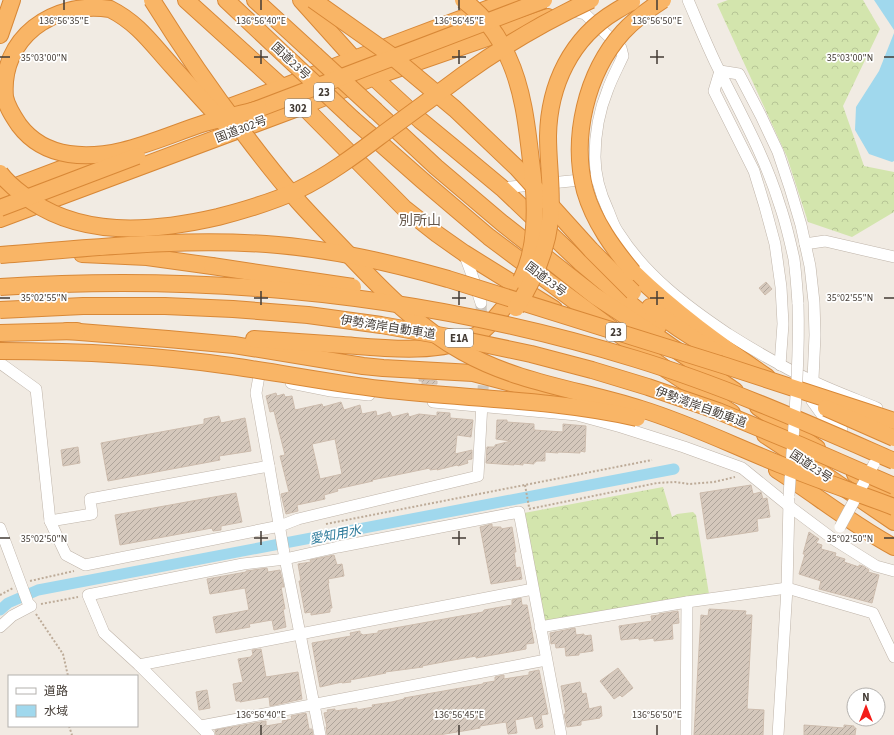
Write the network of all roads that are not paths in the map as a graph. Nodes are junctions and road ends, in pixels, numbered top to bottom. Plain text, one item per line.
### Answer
1 (12, 0) edge
2 (152, 0) edge
3 (186, 0) edge
4 (226, 0) edge
5 (255, 0) edge
6 (301, 0) edge
7 (313, 0) edge
8 (463, 0) edge
9 (511, 0) edge
10 (544, 0) edge
11 (591, 0) edge
12 (596, 0) edge
13 (637, 0) edge
14 (663, 0) edge
15 (688, 0) edge
16 (567, 10) junction
17 (0, 35) edge
18 (354, 59) junction
19 (720, 71) junction
20 (374, 77) junction
21 (283, 87) junction
22 (303, 106) junction
23 (259, 109) junction
24 (0, 173) edge
25 (597, 179) junction
26 (502, 188) junction
27 (0, 192) edge
28 (296, 199) junction
29 (0, 208) edge
30 (0, 220) edge
31 (805, 244) junction
32 (464, 253) junction
33 (1, 255) edge
34 (894, 257) edge
35 (0, 287) edge
36 (481, 303) tunnel mouth
37 (511, 306) junction
38 (0, 310) edge
39 (67, 331) junction
40 (538, 332) junction
41 (0, 333) edge
42 (0, 352) edge
43 (0, 356) edge
44 (0, 363) edge
45 (780, 365) junction
46 (667, 370) junction
47 (258, 376) junction
48 (813, 381) junction
49 (723, 382) junction
50 (786, 391) junction
51 (482, 405) junction
52 (894, 415) edge
53 (894, 421) edge
54 (894, 438) edge
55 (733, 445) junction
56 (881, 449) junction
57 (894, 456) edge
58 (894, 461) edge
59 (269, 466) junction
60 (894, 486) edge
61 (894, 500) edge
62 (789, 501) junction
63 (894, 507) edge
64 (50, 521) junction
65 (894, 522) edge
66 (280, 526) junction
67 (0, 528) edge
68 (833, 539) junction
69 (894, 547) edge
70 (284, 556) junction
71 (894, 570) edge
72 (787, 588) junction
73 (533, 589) junction
74 (687, 602) junction
75 (0, 627) edge
76 (540, 627) junction
77 (300, 634) junction
78 (894, 657) edge
79 (546, 660) junction
80 (138, 665) junction
81 (314, 705) junction
82 (201, 726) junction
83 (209, 735) edge
84 (320, 735) edge
85 (561, 735) edge
86 (686, 735) edge
87 (778, 735) edge

1 - 17 highway
2 - 28 highway, bridge
3 - 21 highway
4 - 46 highway, 国道23号 / 23, bridge
5 - 49 highway, 国道23号 / 23, bridge
6 - 18 highway
7 - 50 highway, bridge
8 - 37 highway, bridge
9 - 18 highway, 国道302号 / 302
10 - 23 highway, bridge
11 - 24 highway, bridge
12 - 16 highway, 国道302号 / 302
13 - 37 highway, bridge
14 - 50 highway, bridge
15 - 19 street
16 - 20 highway, 国道302号 / 302
16 - 25 street
18 - 20 highway
18 - 21 highway, 国道302号 / 302
19 - 31 street
19 - 45 street
19 - 62 street, bridge
20 - 22 highway, 国道302号 / 302
20 - 26 highway
21 - 22 highway
21 - 27 highway, 国道302号 / 302
22 - 30 highway, 国道302号 / 302
22 - 32 highway
23 - 28 highway, bridge
23 - 29 highway, bridge
25 - 26 street
25 - 45 street
26 - 49 highway
28 - 55 highway, bridge
31 - 34 street
31 - 48 street
32 - 36 street
32 - 46 highway
33 - 40 highway, bridge
33 - 53 highway, bridge
35 - 40 highway, 伊勢湾岸自動車道 / E1A, bridge
37 - 39 highway
38 - 60 highway, 伊勢湾岸自動車道 / E1A, bridge
39 - 41 highway
39 - 69 highway
40 - 58 highway, 伊勢湾岸自動車道 / E1A, bridge
42 - 55 highway, bridge
43 - 47 street
44 - 64 street
45 - 48 street
46 - 65 highway, 国道23号 / 23
47 - 51 street
47 - 59 street
48 - 52 street
48 - 56 street
49 - 61 highway, 国道23号 / 23
50 - 54 highway, bridge
51 - 62 street
51 - 66 street
55 - 63 highway, bridge
56 - 57 street
56 - 68 street, bridge
59 - 64 street
59 - 66 street
62 - 68 street
62 - 72 street
64 - 66 street
66 - 70 street
67 - 75 street
68 - 71 street
70 - 73 street
70 - 77 street
70 - 80 street
72 - 74 street
72 - 78 street
72 - 87 street
73 - 76 street
73 - 77 street
74 - 76 street
74 - 86 street
76 - 79 street
77 - 80 street
77 - 81 street
79 - 81 street
79 - 85 street
80 - 82 street
81 - 82 street
81 - 84 street
82 - 83 street

